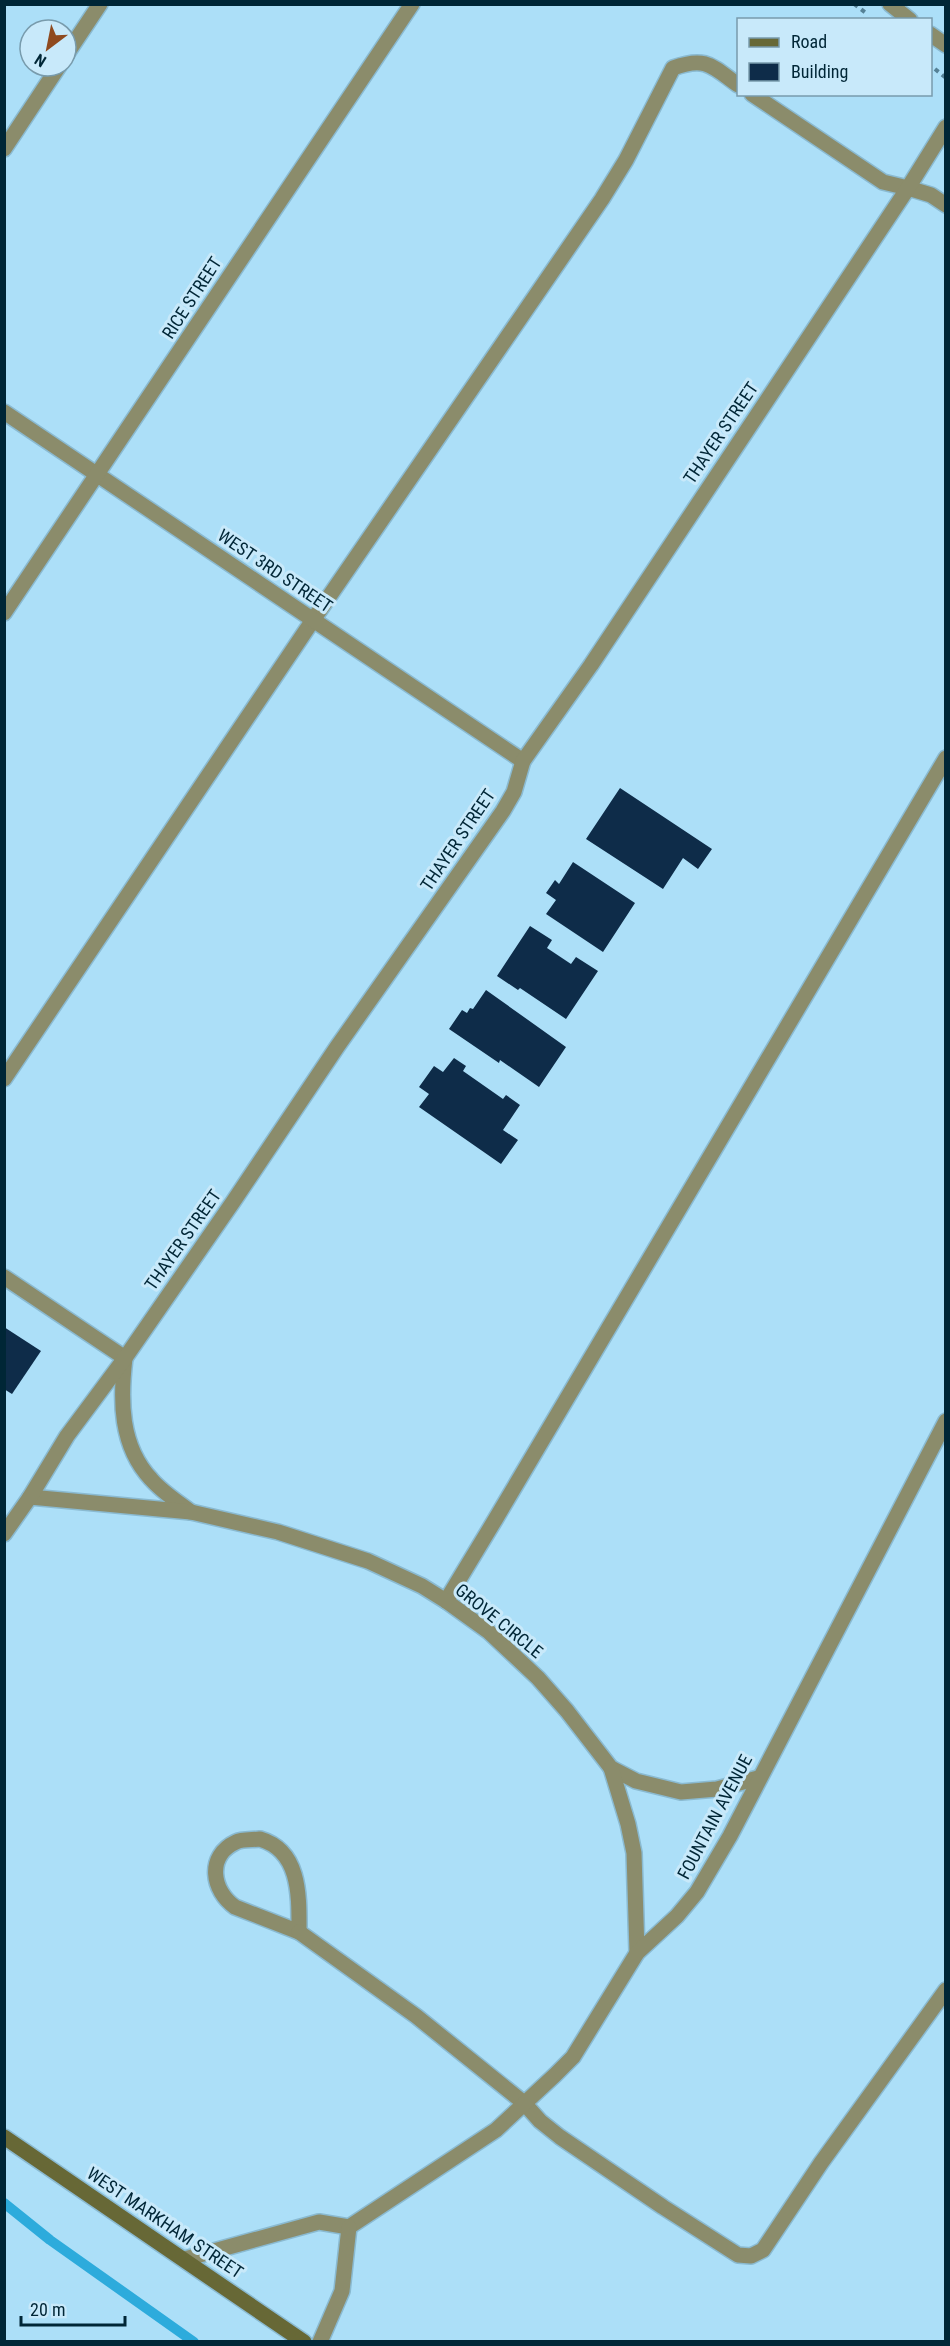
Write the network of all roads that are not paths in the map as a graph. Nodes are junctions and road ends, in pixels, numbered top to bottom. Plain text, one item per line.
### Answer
1 (100, 4) edge
2 (412, 4) edge
3 (890, 4) edge
4 (908, 18) edge
5 (932, 35) edge
6 (78, 37) edge
7 (945, 45) edge
8 (51, 78) edge
9 (737, 84) edge
10 (755, 96) edge
11 (945, 127) edge
12 (4, 149) edge
13 (908, 188) junction
14 (945, 205) edge
15 (4, 412) edge
16 (98, 475) junction
17 (4, 614) edge
18 (313, 620) junction
19 (945, 758) edge
20 (523, 761) junction
21 (4, 1079) edge
22 (4, 1276) edge
23 (125, 1358) junction
24 (945, 1421) edge
25 (30, 1497) junction
26 (191, 1512) junction
27 (4, 1534) edge
28 (446, 1600) junction
29 (611, 1768) junction
30 (758, 1778) junction
31 (300, 1932) junction
32 (637, 1953) junction
33 (945, 1990) edge
34 (524, 2103) junction
35 (4, 2137) edge
36 (348, 2227) junction
37 (185, 2259) junction
38 (304, 2342) edge
39 (320, 2342) edge

1 - 6 street
2 - 16 street, RICE STREET
3 - 4 street
5 - 7 street
8 - 12 street
9 - 18 street
10 - 13 street
11 - 13 street, THAYER STREET
13 - 14 street
13 - 20 street, THAYER STREET
15 - 16 street, WEST 3RD STREET
16 - 17 street, RICE STREET
16 - 18 street, WEST 3RD STREET
18 - 20 street, WEST 3RD STREET
18 - 21 street
19 - 28 street
20 - 23 street, THAYER STREET
22 - 23 street
23 - 25 street, THAYER STREET
23 - 26 street, GROVE CIRCLE
24 - 30 street, FOUNTAIN AVENUE
25 - 26 street, GROVE CIRCLE
25 - 27 street, THAYER STREET
26 - 28 street, GROVE CIRCLE
28 - 29 street, GROVE CIRCLE
29 - 30 street, GROVE CIRCLE
29 - 32 street, GROVE CIRCLE
30 - 32 street, FOUNTAIN AVENUE
31 - 31 street
31 - 34 street
32 - 34 street, FOUNTAIN AVENUE
33 - 34 street
34 - 36 street, FOUNTAIN AVENUE
35 - 37 main road, WEST MARKHAM STREET
36 - 37 street
36 - 39 street
37 - 38 main road, WEST MARKHAM STREET

